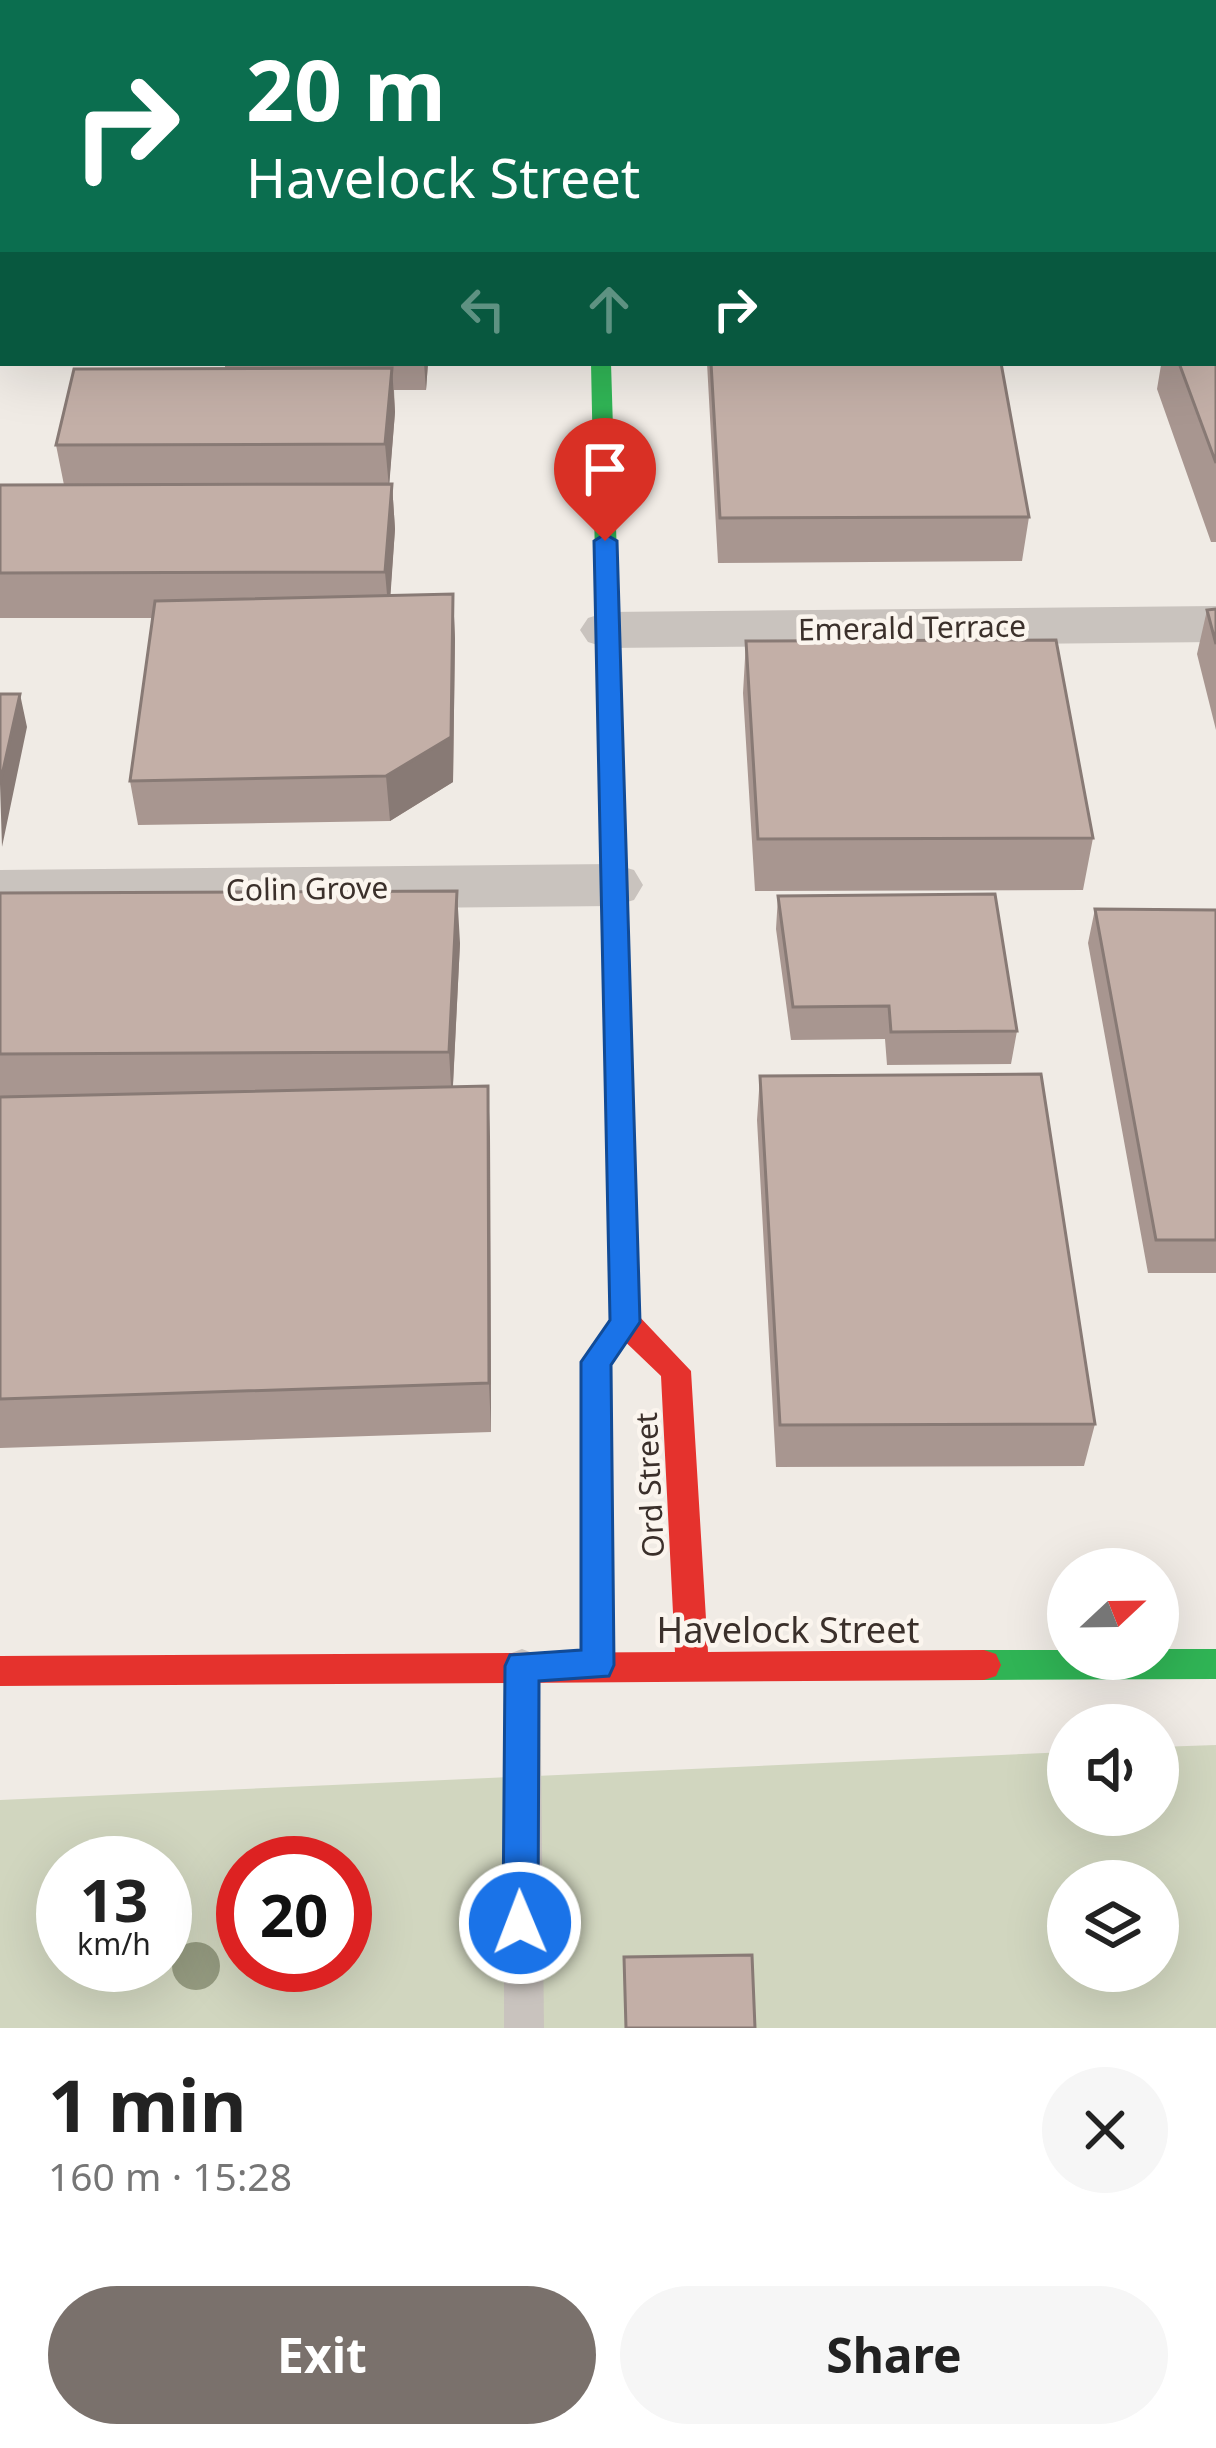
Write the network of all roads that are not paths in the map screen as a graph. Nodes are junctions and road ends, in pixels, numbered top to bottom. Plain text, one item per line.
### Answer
1 (601, 366) edge
2 (1216, 624) edge
3 (607, 630) junction
4 (613, 885) junction
5 (0, 891) edge
6 (625, 1322) junction
7 (1216, 1664) edge
8 (597, 1665) junction
9 (692, 1665) junction
10 (522, 1666) junction
11 (0, 1671) edge
12 (524, 2028) edge

1 - 3 street
2 - 3 street, Emerald Terrace
3 - 4 street
4 - 5 street, Colin Grove
4 - 6 street
6 - 8 street, Ord Street
6 - 9 street, Ord Street
7 - 9 street, Havelock Street
8 - 9 street, Havelock Street
8 - 10 street, Havelock Street
10 - 11 street, Havelock Street
10 - 12 lane

